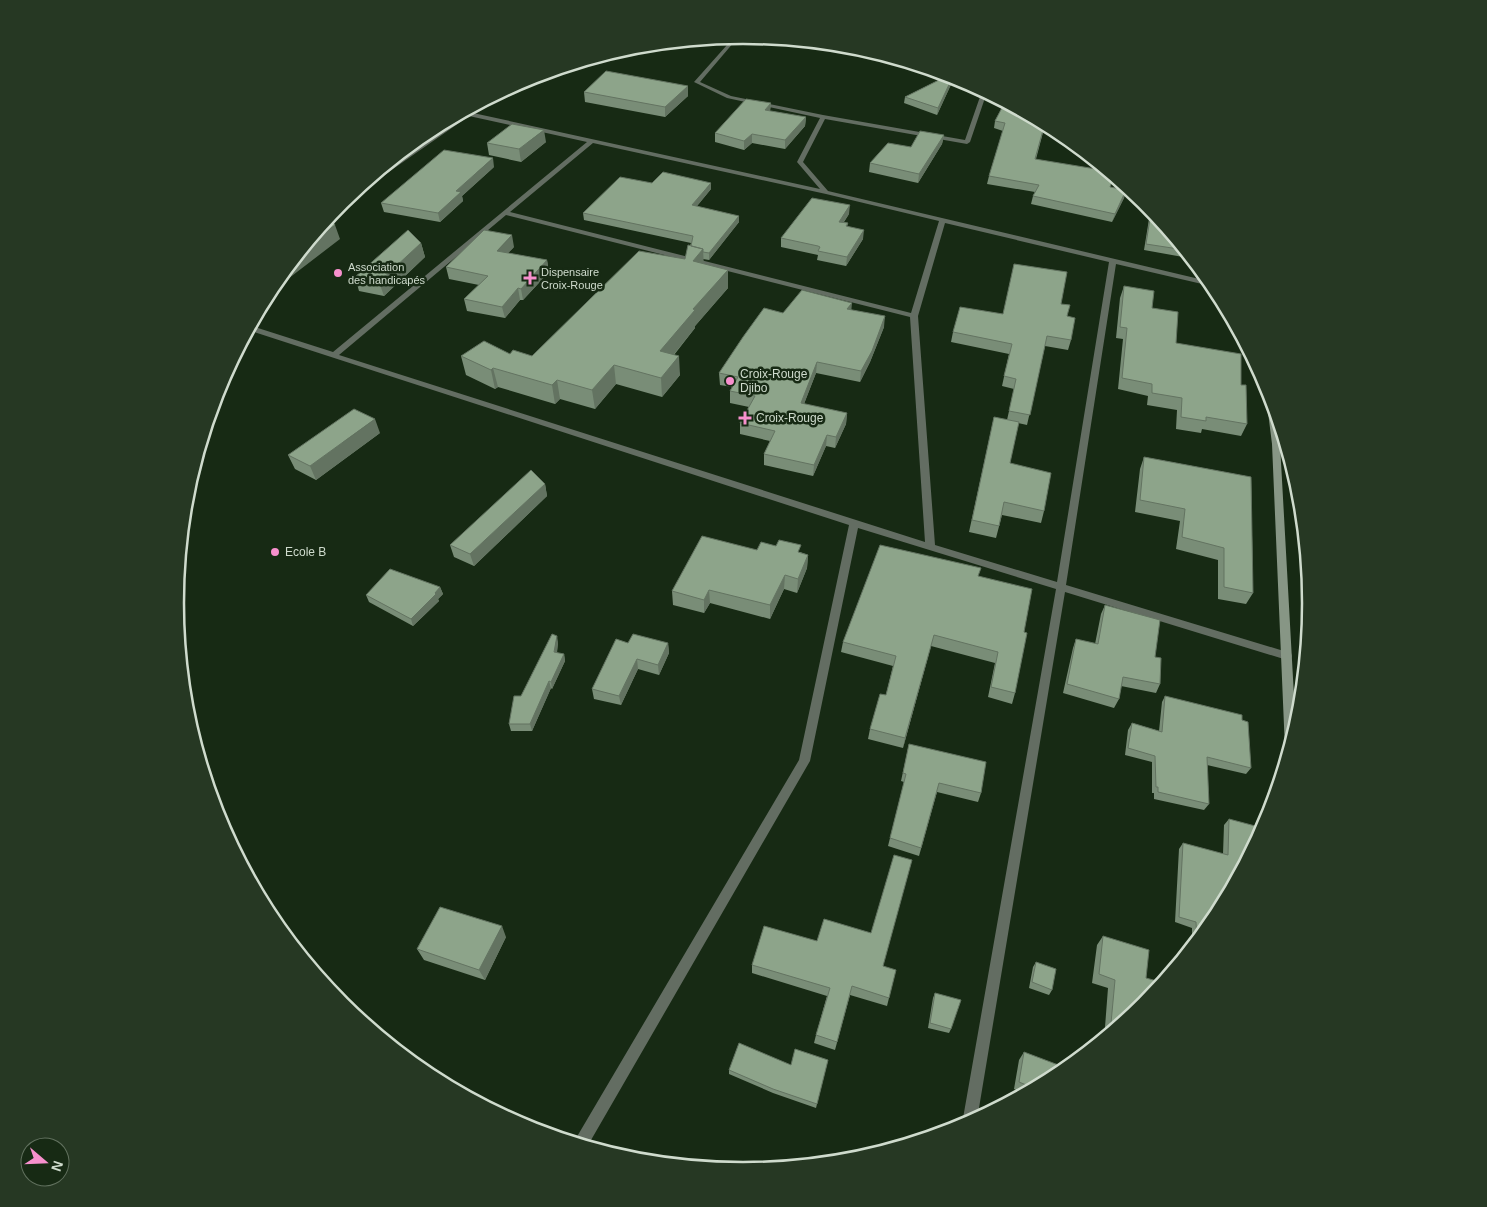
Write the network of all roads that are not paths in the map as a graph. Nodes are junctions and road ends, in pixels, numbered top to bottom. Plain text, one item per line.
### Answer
1 (731, 44) edge
2 (983, 97) edge
3 (472, 115) edge
4 (823, 117) junction
5 (438, 135) edge
6 (593, 140) junction
7 (400, 162) edge
8 (826, 192) junction
9 (505, 213) junction
10 (943, 218) junction
11 (1114, 260) junction
12 (1200, 281) edge
13 (914, 316) junction
14 (256, 330) edge
15 (333, 356) junction
16 (1273, 422) edge
17 (1276, 444) junction
18 (1280, 445) edge
19 (854, 523) junction
20 (930, 547) junction
21 (1061, 588) junction
22 (1288, 656) junction
23 (1290, 721) edge
24 (970, 1115) edge
25 (583, 1139) edge

1 - 4 street
2 - 4 street
3 - 6 street
4 - 8 street
5 - 7 street
6 - 8 street
6 - 9 street
8 - 10 street
9 - 13 street
9 - 15 street
10 - 11 street
10 - 13 street
11 - 12 street
11 - 21 street
13 - 20 street
14 - 15 street
15 - 19 street
16 - 17 main road
17 - 18 street
17 - 22 main road
19 - 20 street
19 - 25 street
20 - 21 street
21 - 22 street
21 - 24 street
22 - 23 main road

